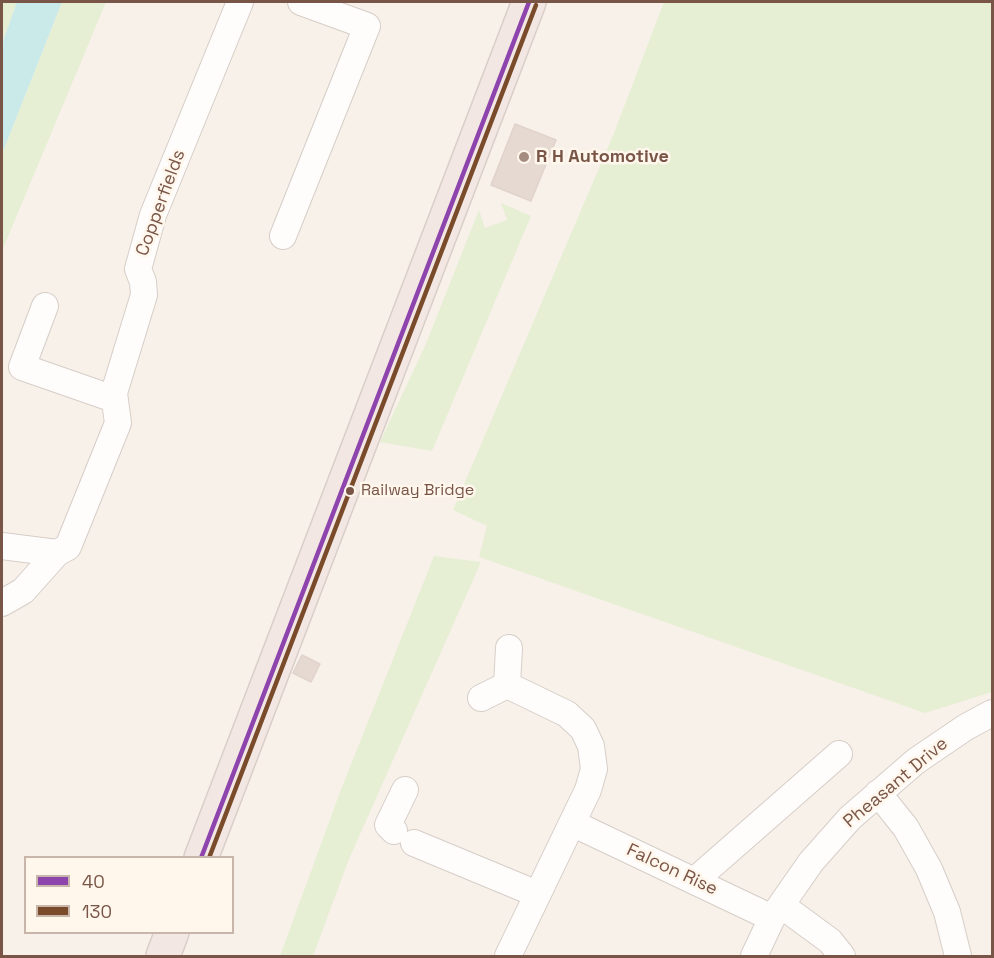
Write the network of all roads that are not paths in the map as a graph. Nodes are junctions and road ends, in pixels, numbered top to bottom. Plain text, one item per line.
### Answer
1 (240, 2) edge
2 (301, 2) edge
3 (529, 2) edge
4 (283, 236) dead end
5 (45, 306) dead end
6 (114, 399) junction
7 (2, 546) edge
8 (57, 553) junction
9 (2, 603) edge
10 (509, 648) dead end
11 (507, 685) junction
12 (481, 698) dead end
13 (993, 713) edge
14 (839, 754) dead end
15 (405, 790) dead end
16 (878, 793) junction
17 (572, 823) junction
18 (202, 856) edge
19 (694, 881) junction
20 (537, 894) junction
21 (777, 911) junction
22 (172, 934) edge
23 (163, 957) edge
24 (508, 957) edge
25 (753, 957) edge
26 (842, 957) edge
27 (958, 957) edge

1 - 6 street, Copperfields
2 - 4 street
3 - 18 highway
5 - 6 street
6 - 8 street, Copperfields
7 - 8 street
8 - 9 street, Copperfields
10 - 11 street
11 - 12 street
11 - 17 street
13 - 16 street, Pheasant Drive
14 - 19 street
15 - 20 street
16 - 21 street, Pheasant Drive
16 - 27 street
17 - 19 street, Falcon Rise
17 - 20 street
19 - 21 street, Falcon Rise
20 - 24 street
21 - 25 street, Pheasant Drive
21 - 26 street, Falcon Rise
22 - 23 highway

